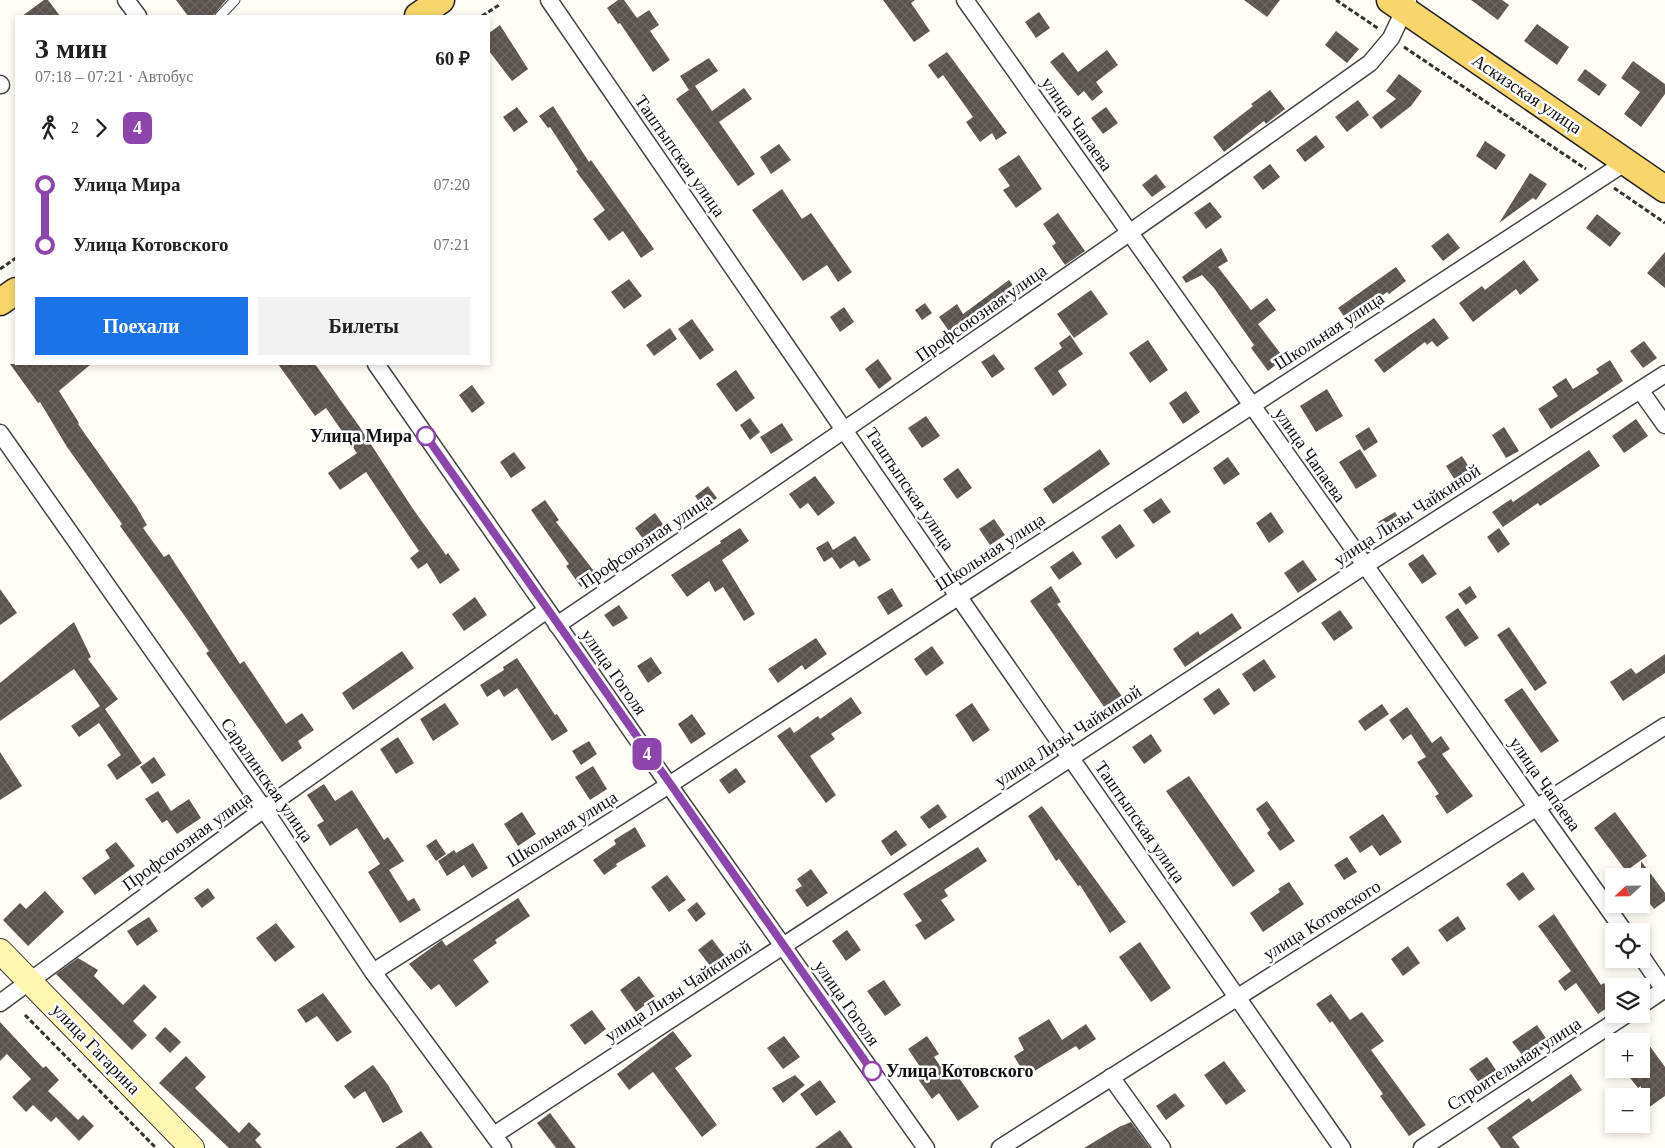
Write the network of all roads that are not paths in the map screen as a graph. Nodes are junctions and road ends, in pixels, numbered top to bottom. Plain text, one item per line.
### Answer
1 (126, 0) edge
2 (235, 0) edge
3 (442, 0) edge
4 (549, 0) edge
5 (965, 0) edge
6 (1401, 3) edge
7 (137, 15) edge
8 (221, 15) edge
9 (420, 15) edge
10 (1626, 162) junction
11 (1665, 189) edge
12 (1130, 234) junction
13 (15, 292) edge
14 (0, 302) edge
15 (377, 365) edge
16 (1665, 374) edge
17 (1640, 390) junction
18 (1251, 406) junction
19 (1665, 425) edge
20 (846, 431) junction
21 (0, 433) edge
22 (1364, 566) junction
23 (958, 596) junction
24 (547, 610) junction
25 (557, 625) junction
26 (1665, 726) edge
27 (1071, 758) junction
28 (669, 785) junction
29 (1538, 807) junction
30 (264, 809) junction
31 (1618, 923) edge
32 (783, 946) junction
33 (0, 951) edge
34 (1649, 968) edge
35 (373, 972) junction
36 (30, 981) junction
37 (1665, 990) edge
38 (1238, 997) junction
39 (1650, 999) edge
40 (0, 1003) edge
41 (1613, 1023) edge
42 (1111, 1078) junction
43 (498, 1142) edge
44 (192, 1148) edge
45 (926, 1148) edge
46 (1000, 1148) edge
47 (1162, 1148) edge
48 (1342, 1148) edge
49 (1422, 1148) edge

1 - 7 street
2 - 8 lane
3 - 9 main road
4 - 20 street, Таштыпская улица
5 - 12 street, улица Чапаева
6 - 10 main road, Аскизская улица
6 - 12 street, Профсоюзная улица
10 - 11 main road, Аскизская улица
10 - 18 street, Школьная улица
12 - 18 street, улица Чапаева
12 - 20 street, Профсоюзная улица
13 - 14 main road
15 - 24 street, улица Гоголя
16 - 17 street, улица Лизы Чайкиной
17 - 19 street
17 - 22 street, улица Лизы Чайкиной
18 - 22 street, улица Чапаева
18 - 23 street, Школьная улица
20 - 23 street, Таштыпская улица
20 - 25 street, Профсоюзная улица
21 - 30 street, Саралинская улица
22 - 27 street, улица Лизы Чайкиной
22 - 29 street, улица Чапаева
23 - 27 street, Таштыпская улица
23 - 28 street, Школьная улица
24 - 25 street, улица Гоголя
24 - 30 street, Профсоюзная улица
25 - 28 street, улица Гоголя
26 - 29 street, улица Котовского
27 - 32 street, улица Лизы Чайкиной
27 - 38 street, Таштыпская улица
28 - 32 street, улица Гоголя
28 - 35 street, Школьная улица
29 - 31 street, улица Чапаева
29 - 38 street, улица Котовского
30 - 35 street, Саралинская улица
30 - 36 street, Профсоюзная улица
32 - 43 street, улица Лизы Чайкиной
32 - 45 street, улица Гоголя
33 - 36 street, улица Гагарина
34 - 37 street
35 - 43 street, Саралинская улица
36 - 40 street, Профсоюзная улица
36 - 44 street, улица Гагарина
37 - 39 street
38 - 42 street, улица Котовского
38 - 48 street, Таштыпская улица
41 - 49 street, Строительная улица
42 - 46 street, улица Котовского
42 - 47 street

